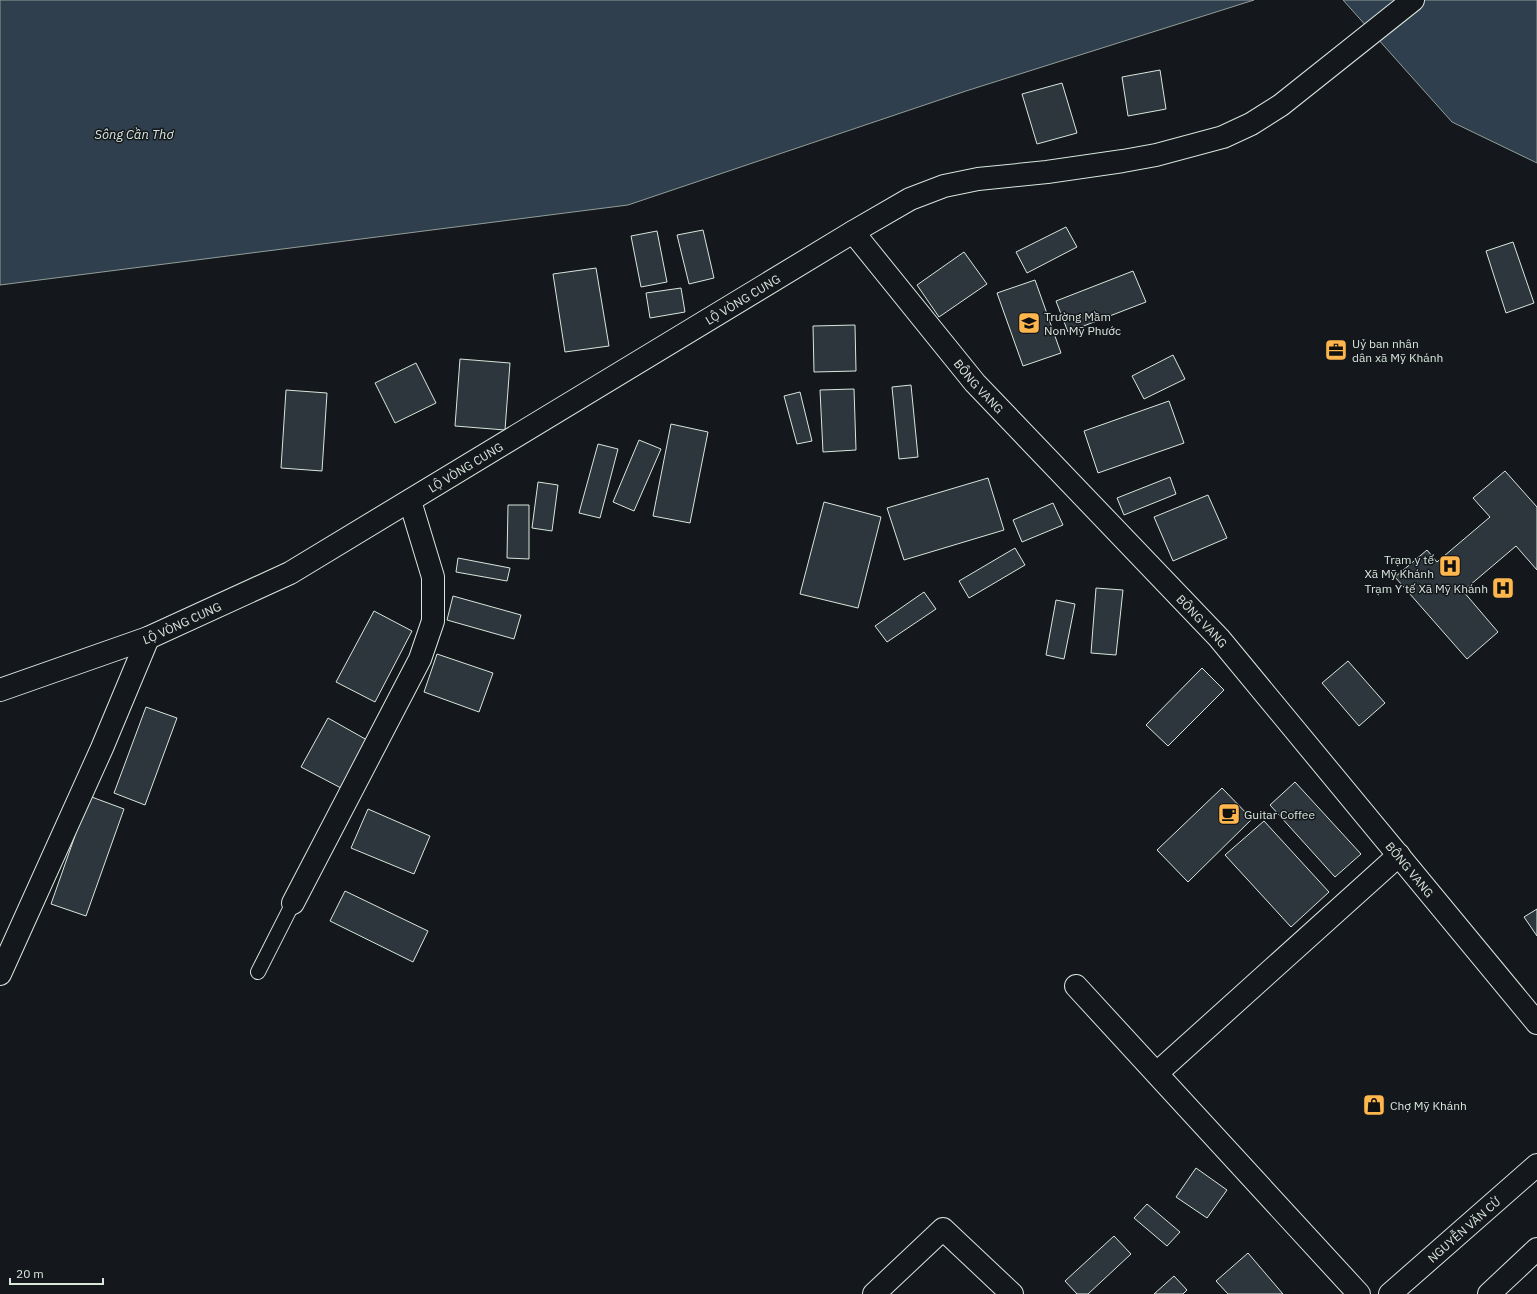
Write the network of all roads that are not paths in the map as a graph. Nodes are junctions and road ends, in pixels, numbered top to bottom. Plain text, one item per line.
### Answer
1 (1414, 0) edge
2 (853, 232) junction
3 (410, 501) junction
4 (148, 638) junction
5 (0, 690) edge
6 (1399, 855) junction
7 (293, 903) joint
8 (258, 972) dead end
9 (0, 974) edge
10 (1076, 986) dead end
11 (1537, 1023) edge
12 (1157, 1074) junction
13 (1537, 1165) edge
14 (1537, 1249) edge
15 (874, 1294) edge
16 (1012, 1294) edge
17 (1359, 1294) edge
18 (1390, 1294) edge
19 (1489, 1294) edge

1 - 2 street, LỘ VÒNG CUNG
2 - 3 street, LỘ VÒNG CUNG
2 - 6 street, BÔNG VANG
3 - 4 street, LỘ VÒNG CUNG
3 - 7 street
4 - 5 street, LỘ VÒNG CUNG
4 - 9 street
6 - 11 street, BÔNG VANG
6 - 12 street
7 - 8 lane
10 - 12 street
12 - 17 street
13 - 18 street, NGUYỄN VĂN CỪ
14 - 19 street
15 - 16 street

